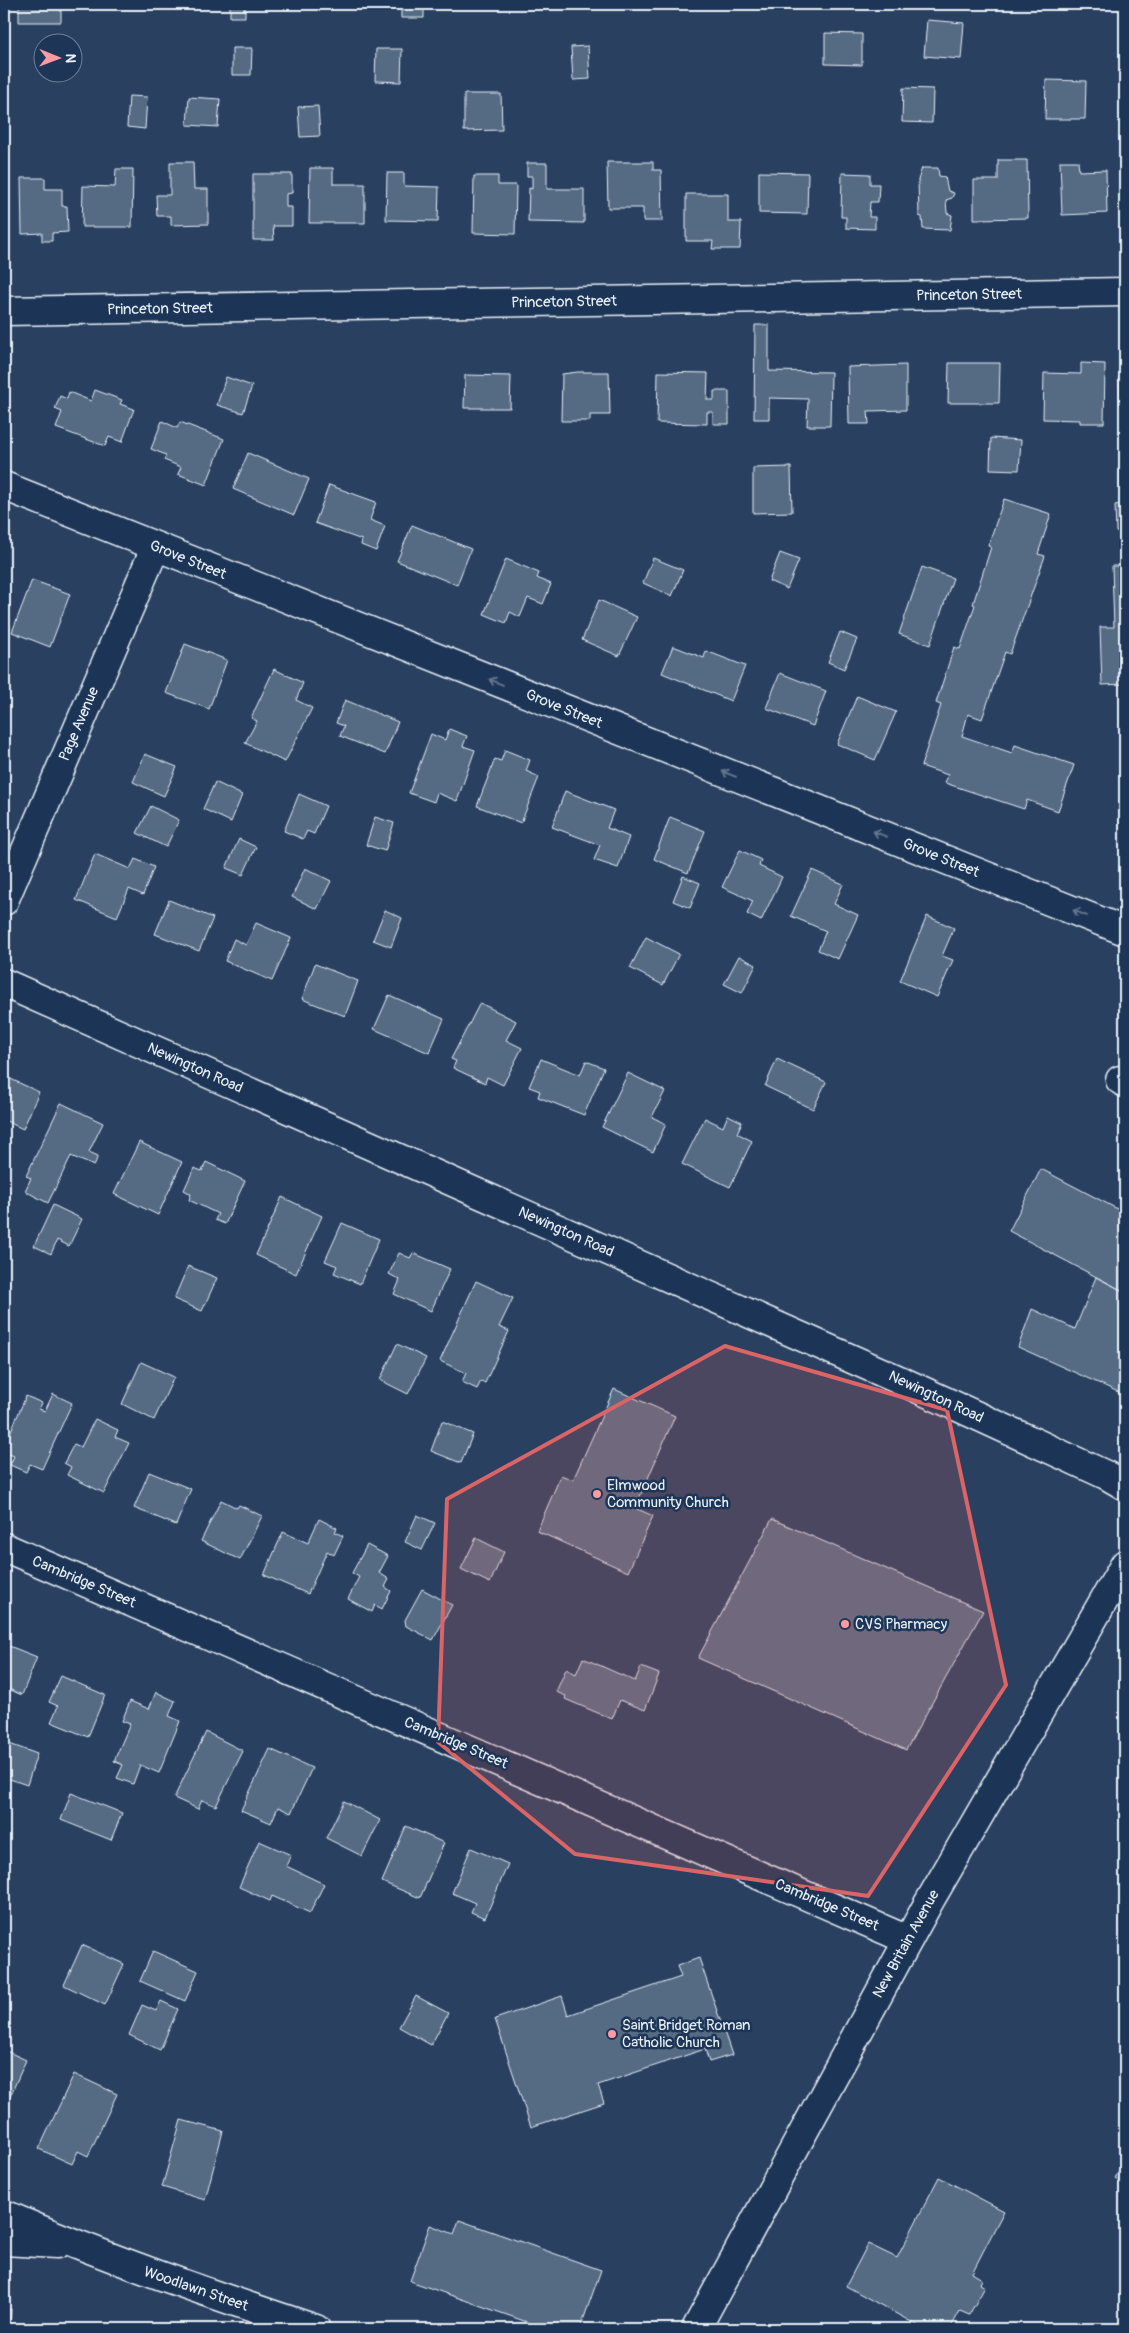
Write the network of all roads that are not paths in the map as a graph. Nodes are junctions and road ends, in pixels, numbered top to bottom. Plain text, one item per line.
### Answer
1 (1125, 292) edge
2 (4, 311) edge
3 (4, 486) edge
4 (155, 548) junction
5 (4, 901) edge
6 (1125, 931) edge
7 (4, 983) edge
8 (1125, 1486) edge
9 (4, 1547) edge
10 (1125, 1564) edge
11 (908, 1940) junction
12 (4, 2214) edge
13 (4, 2241) edge
14 (77, 2246) junction
15 (300, 2327) edge
16 (696, 2329) edge

1 - 2 street, Princeton Street
3 - 4 street, Grove Street
4 - 5 street, Page Avenue
6 -> 4 street, Grove Street
7 - 8 street, Newington Road
9 - 11 street, Cambridge Street
10 - 11 street, New Britain Avenue
11 - 16 street, New Britain Avenue
12 - 14 street, Woodlawn Street
13 - 14 street, Woodlawn Street
14 - 15 street, Woodlawn Street

